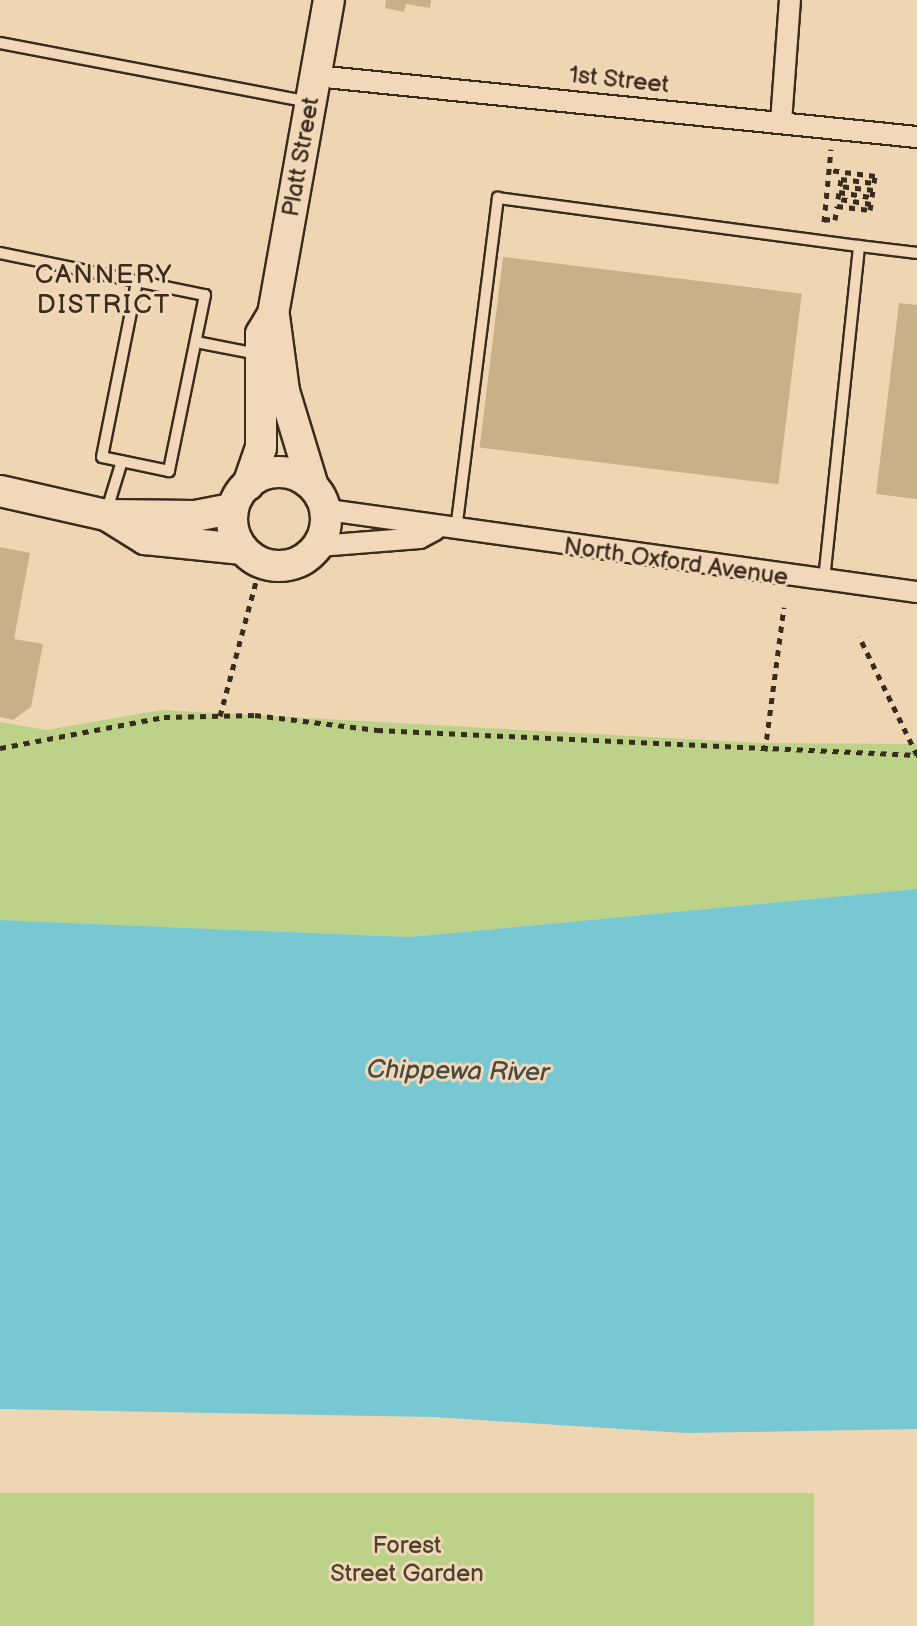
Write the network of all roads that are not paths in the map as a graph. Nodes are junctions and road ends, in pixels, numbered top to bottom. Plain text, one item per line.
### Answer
1 (329, 0) edge
2 (790, 0) edge
3 (0, 43) edge
4 (313, 89) junction
5 (781, 122) junction
6 (917, 137) edge
7 (859, 246) junction
8 (0, 253) edge
9 (917, 253) edge
10 (137, 282) junction
11 (273, 314) junction
12 (196, 342) junction
13 (260, 355) junction
14 (122, 461) junction
15 (312, 483) junction
16 (0, 491) edge
17 (239, 497) junction
18 (328, 510) junction
19 (106, 515) junction
20 (435, 530) junction
21 (456, 532) junction
22 (319, 546) junction
23 (242, 549) junction
24 (823, 582) junction
25 (917, 592) edge

1 - 4 street, Platt Street
2 - 5 street
3 - 4 lane
4 - 5 street, 1st Street
4 - 11 street, Platt Street
5 - 6 street, 1st Street
7 - 9 lane
7 - 21 lane
7 - 24 lane
8 - 10 lane
10 - 12 lane
10 - 14 lane
11 - 13 street, Platt Street
11 - 15 street, Platt Street
12 - 13 lane
12 - 14 lane
13 - 17 street, Platt Street
14 - 19 lane
15 - 17 street
15 - 18 street
16 - 19 street
17 - 19 street
17 - 23 street
18 - 20 street, North Oxford Avenue
18 - 22 street
19 - 23 street
20 - 21 street, North Oxford Avenue
20 - 22 street, North Oxford Avenue
21 - 24 street, North Oxford Avenue
22 - 23 street
24 - 25 street, North Oxford Avenue

